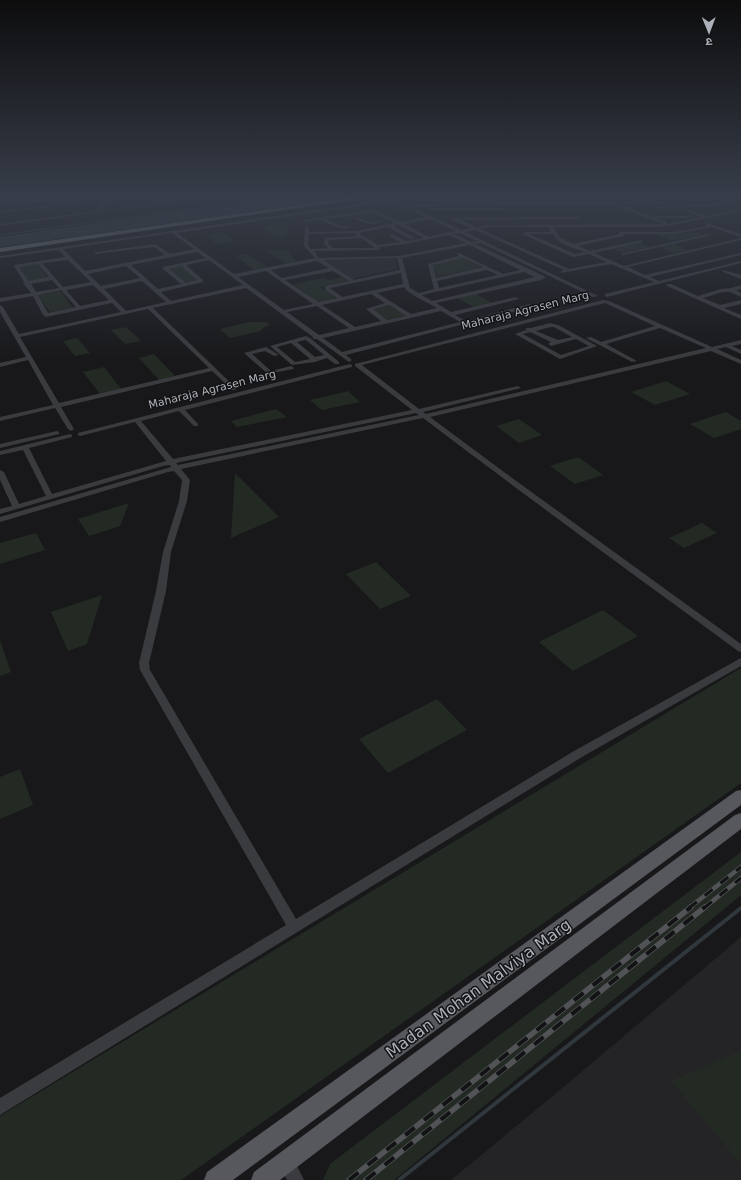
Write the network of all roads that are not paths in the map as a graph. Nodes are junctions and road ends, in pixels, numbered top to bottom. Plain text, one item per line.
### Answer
1 (34, 252) edge
2 (63, 252) edge
3 (96, 252) edge
4 (132, 252) edge
5 (164, 252) edge
6 (188, 252) edge
7 (201, 252) edge
8 (312, 252) edge
9 (379, 252) edge
10 (426, 252) edge
11 (456, 252) edge
12 (487, 252) edge
13 (502, 252) edge
14 (513, 252) edge
15 (533, 252) edge
16 (563, 252) edge
17 (593, 252) edge
18 (618, 252) edge
19 (632, 252) edge
20 (668, 252) dead end
21 (686, 252) edge
22 (529, 253) joint
23 (589, 253) junction
24 (623, 254) junction
25 (741, 254) edge
26 (675, 255) junction
27 (169, 256) junction
28 (464, 256) junction
29 (0, 257) edge
30 (138, 257) dead end
31 (399, 257) junction
32 (630, 257) dead end
33 (69, 258) junction
34 (381, 258) junction
35 (209, 259) junction
36 (318, 259) junction
37 (637, 260) dead end
38 (143, 261) junction
39 (39, 262) junction
40 (611, 262) junction
41 (644, 262) junction
42 (741, 262) edge
43 (126, 264) junction
44 (182, 264) junction
45 (624, 267) junction
46 (741, 267) edge
47 (487, 268) junction
48 (266, 269) junction
49 (333, 269) junction
50 (525, 270) junction
51 (404, 271) junction
52 (569, 271) junction
53 (725, 271) junction
54 (84, 273) junction
55 (558, 273) junction
56 (502, 275) junction
57 (232, 276) junction
58 (552, 276) junction
59 (646, 276) junction
60 (741, 277) edge
61 (52, 278) junction
62 (541, 278) junction
63 (143, 279) junction
64 (282, 279) junction
65 (434, 280) junction
66 (352, 281) junction
67 (658, 282) junction
68 (26, 283) junction
69 (93, 283) junction
70 (185, 285) junction
71 (405, 285) junction
72 (669, 285) junction
73 (247, 286) junction
74 (741, 287) edge
75 (101, 288) junction
76 (62, 289) junction
77 (437, 290) junction
78 (731, 290) junction
79 (157, 291) junction
80 (372, 292) junction
81 (478, 292) junction
82 (35, 294) junction
83 (508, 294) dead end
84 (417, 295) junction
85 (605, 295) junction
86 (741, 295) edge
87 (484, 296) dead end
88 (595, 297) junction
89 (453, 298) junction
90 (698, 298) junction
91 (341, 299) junction
92 (491, 299) dead end
93 (516, 299) junction
94 (614, 299) junction
95 (0, 300) edge
96 (113, 301) junction
97 (459, 302) dead end
98 (605, 302) junction
99 (741, 302) edge
100 (170, 303) junction
101 (389, 303) junction
102 (431, 303) junction
103 (498, 303) junction
104 (318, 304) junction
105 (466, 305) dead end
106 (0, 307) edge
107 (78, 308) junction
108 (150, 308) junction
109 (720, 308) junction
110 (442, 309) junction
111 (472, 309) junction
112 (282, 312) junction
113 (124, 313) junction
114 (451, 314) junction
115 (410, 316) junction
116 (546, 316) junction
117 (741, 317) edge
118 (7, 320) junction
119 (0, 321) edge
120 (386, 322) junction
121 (466, 323) junction
122 (516, 324) junction
123 (660, 326) junction
124 (476, 328) junction
125 (354, 329) junction
126 (531, 330) junction
127 (17, 336) junction
128 (741, 336) edge
129 (411, 337) junction
130 (577, 337) junction
131 (318, 338) junction
132 (308, 339) junction
133 (292, 341) junction
134 (559, 341) junction
135 (420, 342) junction
136 (741, 342) edge
137 (602, 344) junction
138 (703, 345) junction
139 (726, 345) junction
140 (710, 346) junction
141 (540, 347) junction
142 (718, 347) junction
143 (580, 351) junction
144 (741, 352) edge
145 (341, 354) junction
146 (329, 356) junction
147 (741, 357) edge
148 (30, 358) junction
149 (315, 360) junction
150 (637, 360) junction
151 (353, 362) junction
152 (741, 362) edge
153 (337, 363) junction
154 (648, 363) junction
155 (0, 365) edge
156 (214, 369) junction
157 (293, 371) junction
158 (260, 388) junction
159 (234, 389) junction
160 (266, 393) dead end
161 (57, 406) junction
162 (180, 408) junction
163 (417, 411) junction
164 (424, 416) junction
165 (0, 419) edge
166 (136, 420) junction
167 (196, 425) dead end
168 (73, 431) junction
169 (309, 437) junction
170 (0, 446) edge
171 (25, 447) junction
172 (0, 453) edge
173 (174, 465) junction
174 (0, 472) edge
175 (50, 497) junction
176 (17, 507) junction
177 (0, 512) edge
178 (0, 520) edge
179 (741, 649) edge
180 (741, 662) edge
181 (741, 796) edge
182 (741, 820) edge
183 (294, 927) junction
184 (0, 1107) edge
185 (286, 1162) junction
186 (215, 1180) edge
187 (262, 1180) edge
188 (296, 1180) edge

1 - 29 street
2 - 33 street
3 - 4 street
5 - 27 street
6 - 27 street
7 - 35 street
8 - 36 street
9 - 34 street
10 - 31 street
11 - 28 street
12 - 50 street
13 - 58 street
14 - 55 street
15 - 22 street
16 - 23 street
17 - 23 street
18 - 24 street
19 - 24 street
20 - 26 street
21 - 26 street
22 - 52 street
23 - 40 street
24 - 32 street
25 - 59 street
26 - 41 street
27 - 38 street
28 - 47 street
28 - 65 street
30 - 38 street
31 - 34 street
31 - 51 street
33 - 39 street
33 - 54 street
34 - 36 street
35 - 44 street
35 - 57 street
36 - 48 street
36 - 49 street
37 - 41 street
38 - 43 street
39 - 61 street
39 - 68 street
40 - 45 street
40 - 52 street
41 - 45 street
42 - 67 street, Maharaja Agrasen Marg
43 - 54 street
43 - 63 street
44 - 70 street
44 - 70 street
45 - 59 street
46 - 53 street, Maharaja Agrasen Marg
47 - 56 street
47 - 65 street
48 - 57 street
48 - 64 street
49 - 64 street
49 - 66 street
50 - 56 street
50 - 62 street
51 - 66 street
51 - 71 street
52 - 55 street
53 - 60 street
53 - 72 street, Maharaja Agrasen Marg
54 - 69 street
55 - 85 street
56 - 77 street
57 - 73 street
58 - 62 street
58 - 88 street
59 - 67 street
61 - 68 street
61 - 76 street
62 - 81 street
63 - 75 street
63 - 79 street
64 - 104 street
65 - 77 street
66 - 91 street
67 - 85 street, Maharaja Agrasen Marg
68 - 82 street
69 - 75 street
69 - 76 street
70 - 79 street
71 - 80 street
71 - 84 street
72 - 90 street
72 - 94 street, Maharaja Agrasen Marg
73 - 100 street
73 - 112 street
74 - 78 street
75 - 96 street
76 - 82 street
76 - 107 street
77 - 84 street
78 - 86 street
78 - 90 street
79 - 100 street
80 - 91 street
80 - 101 street
81 - 87 street
81 - 89 street
82 - 95 street
82 - 107 street
83 - 93 street
84 - 102 street
85 - 88 street, Maharaja Agrasen Marg
85 - 94 street
88 - 98 street
88 - 124 street, Maharaja Agrasen Marg
89 - 97 street
89 - 102 street
90 - 109 street
91 - 104 street
92 - 103 street
93 - 103 street
93 - 121 street
94 - 98 street, Maharaja Agrasen Marg
94 - 140 street
96 - 107 street
96 - 113 street
98 - 116 street, Maharaja Agrasen Marg
98 - 123 street
99 - 109 street
100 - 108 street
101 - 115 street
101 - 120 street
102 - 110 street
103 - 111 street
104 - 112 street
104 - 125 street
105 - 111 street
106 - 118 street
108 - 113 street
108 - 156 street
109 - 117 street
110 - 114 street
110 - 115 street
111 - 114 street
112 - 131 street
113 - 127 street
114 - 121 street
115 - 120 street
116 - 122 street, Maharaja Agrasen Marg
116 - 137 street
118 - 119 street
118 - 127 street
120 - 125 street
121 - 124 street
121 - 129 street
122 - 126 street
122 - 151 street, Maharaja Agrasen Marg
123 - 137 street
123 - 138 street
124 - 135 street, Maharaja Agrasen Marg
125 - 131 street
126 - 130 street
126 - 134 street
126 - 141 street
127 - 148 street
128 - 140 street
129 - 135 street
129 - 145 street
130 - 134 street
130 - 143 street
131 - 132 street
131 - 145 street
132 - 133 street
132 - 146 street
133 - 149 street
133 - 149 street
134 - 141 street
134 - 143 street
135 - 151 street, Maharaja Agrasen Marg
136 - 139 street
137 - 150 street
138 - 140 street
138 - 150 street
139 - 142 street
139 - 144 street
140 - 142 street
140 - 152 street
140 - 154 street
141 - 143 street
142 - 147 street
145 - 151 street
146 - 149 street
146 - 153 street
148 - 155 street
148 - 161 street
150 - 154 street
150 - 163 street
151 - 153 street, Maharaja Agrasen Marg
151 - 158 street, Maharaja Agrasen Marg
151 - 163 street
153 - 157 street, Maharaja Agrasen Marg
154 - 164 street
156 - 159 street
156 - 161 street
157 - 157 street
157 - 159 street, Maharaja Agrasen Marg
158 - 160 street
158 - 162 street, Maharaja Agrasen Marg
159 - 168 street, Maharaja Agrasen Marg
161 - 165 street
161 - 168 street
162 - 166 street, Maharaja Agrasen Marg
162 - 167 street
163 - 164 street
163 - 169 street
164 - 169 street
164 - 179 street
166 - 168 street, Maharaja Agrasen Marg
166 - 173 street
168 - 170 street, Maharaja Agrasen Marg
168 - 171 street, Maharaja Agrasen Marg
169 - 173 street
171 - 172 street, Maharaja Agrasen Marg
171 - 175 street
173 - 175 street
173 - 178 street
173 - 183 street
174 - 176 street
175 - 176 street
176 - 177 street
180 - 183 street
181 - 186 main road, Madan Mohan Malviya Marg
182 - 185 main road, Madan Mohan Malviya Marg
183 - 184 street
185 - 187 main road, Madan Mohan Malviya Marg
185 - 188 street

